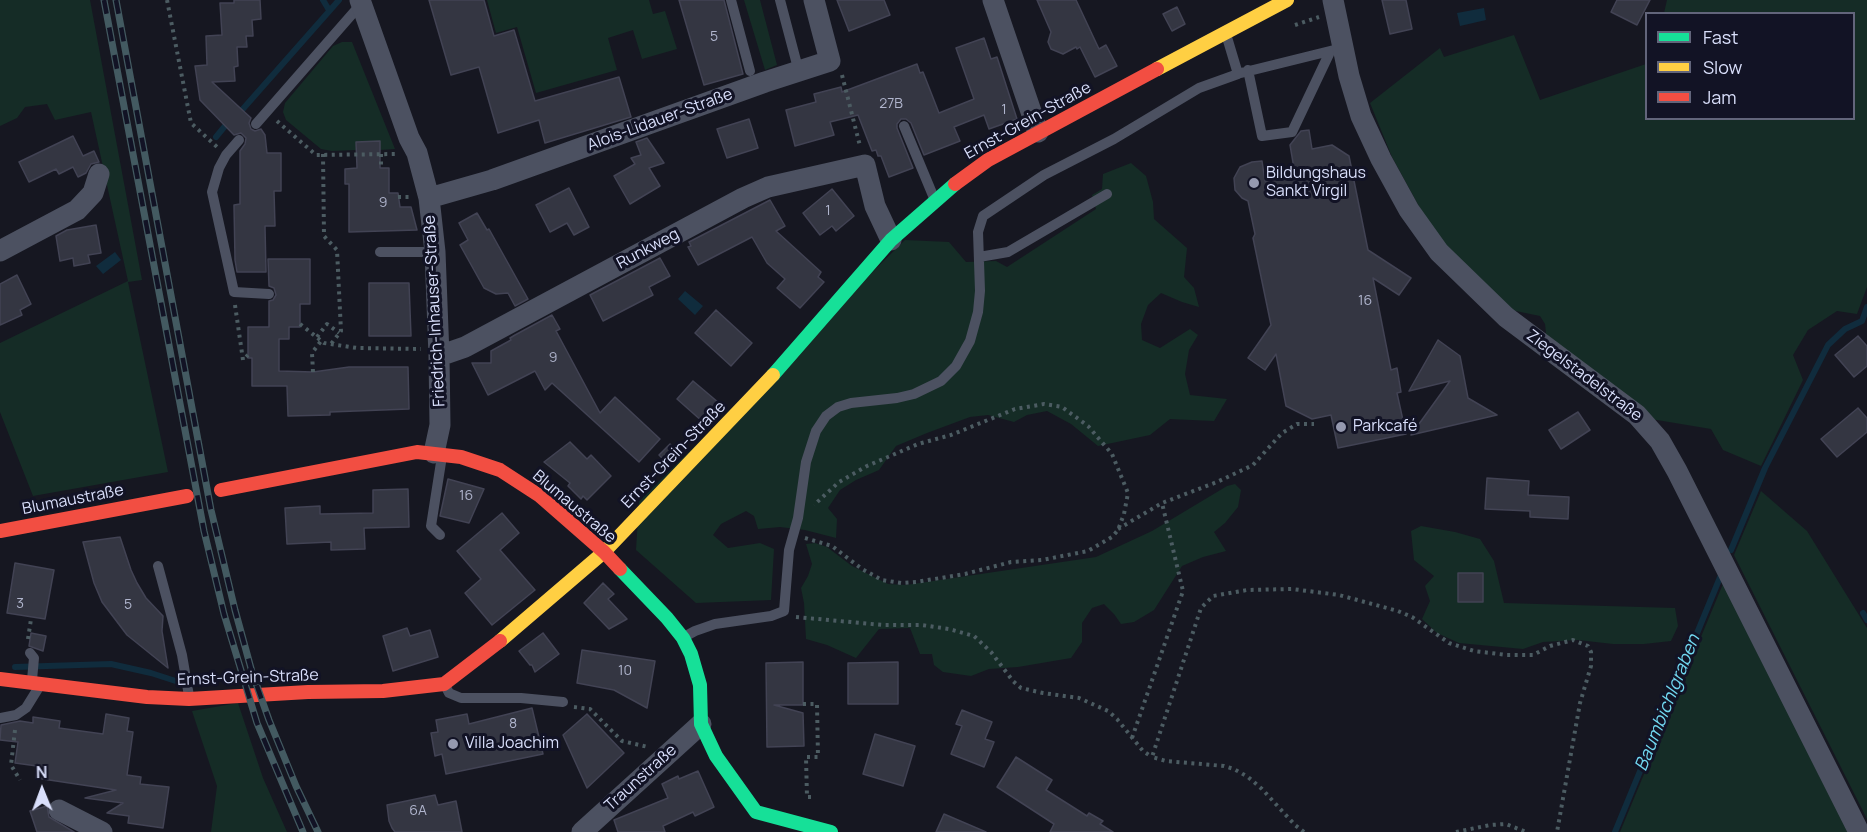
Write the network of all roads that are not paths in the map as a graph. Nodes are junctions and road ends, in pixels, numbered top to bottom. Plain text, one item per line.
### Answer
1 (731, 0) edge
2 (780, 0) edge
3 (814, 0) edge
4 (993, 0) edge
5 (1287, 0) edge
6 (361, 2) edge
7 (1334, 4) edge
8 (1226, 34) junction
9 (1336, 49) junction
10 (750, 71) dead end
11 (799, 72) junction
12 (1243, 72) junction
13 (256, 123) dead end
14 (904, 126) dead end
15 (1038, 132) junction
16 (239, 140) dead end
17 (99, 174) dead end
18 (1107, 194) dead end
19 (421, 197) junction
20 (935, 201) junction
21 (891, 240) junction
22 (0, 251) edge
23 (380, 252) dead end
24 (435, 252) junction
25 (979, 257) junction
26 (269, 294) dead end
27 (439, 356) junction
28 (438, 454) junction
29 (221, 489) dead end
30 (187, 496) dead end
31 (0, 531) edge
32 (440, 534) dead end
33 (604, 552) junction
34 (158, 566) dead end
35 (683, 638) junction
36 (32, 656) dead end
37 (0, 679) edge
38 (35, 680) junction
39 (444, 684) junction
40 (189, 696) junction
41 (561, 702) road end
42 (0, 718) edge
43 (701, 724) junction
44 (58, 810) dead end
45 (756, 822) edge
46 (102, 832) edge
47 (582, 832) edge
48 (831, 832) edge
49 (1859, 832) edge

1 - 10 lane
2 - 11 lane
3 - 11 street, Alois-Lidauer-Straße
4 - 15 street
5 - 8 street, Ernst-Grein-Straße
6 - 13 lane
6 - 19 street, Friedrich-Inhauser-Straße
7 - 9 street, Ziegelstadelstraße
8 - 12 lane
8 - 15 street, Ernst-Grein-Straße
9 - 12 lane
9 - 12 lane
9 - 49 street, Ziegelstadelstraße
11 - 19 street, Alois-Lidauer-Straße
12 - 25 lane
14 - 20 lane
15 - 20 street, Ernst-Grein-Straße
16 - 26 lane
17 - 22 street
18 - 25 lane
19 - 24 street, Friedrich-Inhauser-Straße
20 - 21 street, Ernst-Grein-Straße
21 - 27 street, Runkweg
21 - 33 street, Ernst-Grein-Straße
23 - 24 lane
24 - 27 street, Friedrich-Inhauser-Straße
25 - 35 lane
27 - 28 street, Friedrich-Inhauser-Straße
28 - 29 street, Blumaustraße
28 - 32 lane
28 - 33 street, Blumaustraße
30 - 31 street, Blumaustraße
33 - 35 street, Blumaustraße
33 - 39 street, Ernst-Grein-Straße
34 - 40 lane
35 - 43 street, Blumaustraße
36 - 38 lane
37 - 38 street, Ernst-Grein-Straße
38 - 40 street, Ernst-Grein-Straße
38 - 42 lane
39 - 40 street, Ernst-Grein-Straße
39 - 41 lane
43 - 45 street
43 - 47 street, Traunstraße
44 - 46 street
45 - 48 street

